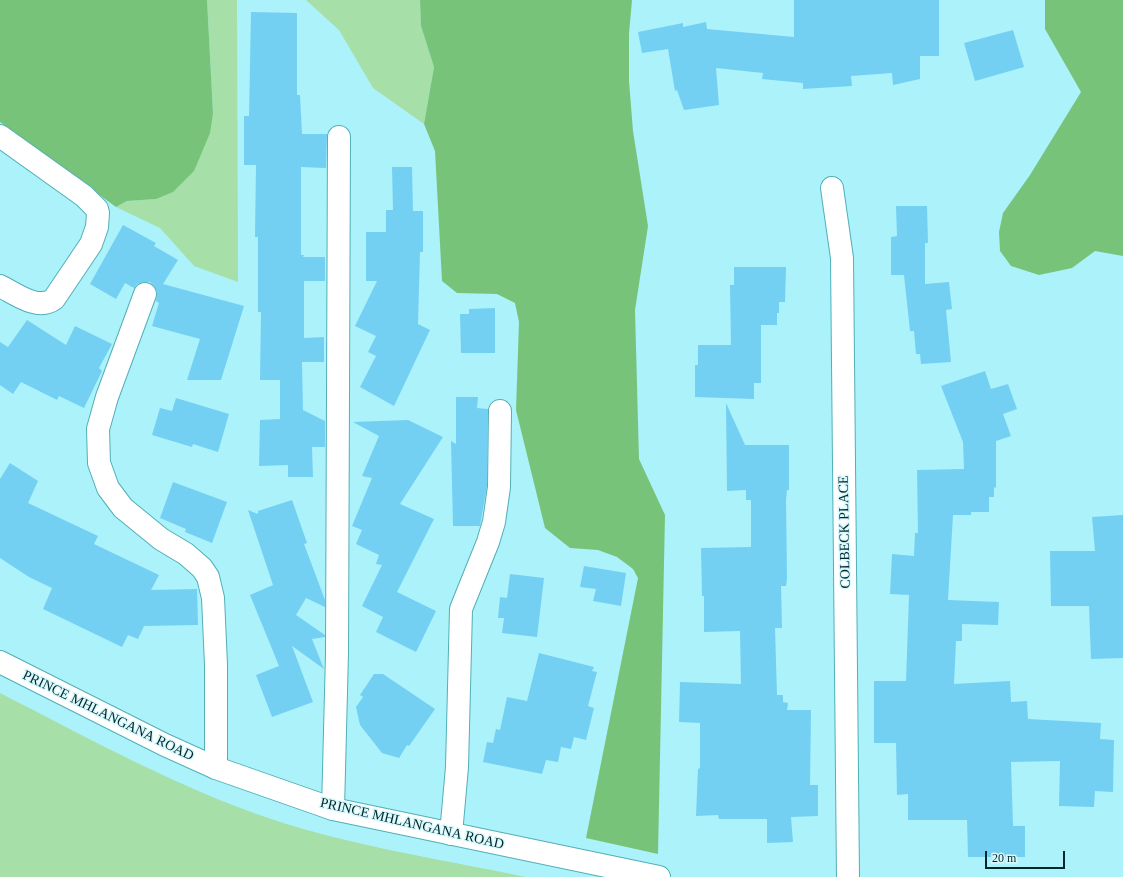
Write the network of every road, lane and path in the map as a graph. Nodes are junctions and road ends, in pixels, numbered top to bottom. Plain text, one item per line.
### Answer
1 (0, 136) edge
2 (339, 137) dead end
3 (832, 188) dead end
4 (0, 286) edge
5 (145, 294) dead end
6 (500, 411) dead end
7 (0, 662) edge
8 (216, 768) junction
9 (332, 809) junction
10 (451, 834) junction
11 (659, 877) edge
12 (848, 877) edge

1 - 4 street
2 - 9 street
3 - 12 street, COLBECK PLACE
5 - 8 street
6 - 10 street
7 - 8 street, PRINCE MHLANGANA ROAD
8 - 9 street, PRINCE MHLANGANA ROAD
9 - 10 street, PRINCE MHLANGANA ROAD
10 - 11 street, PRINCE MHLANGANA ROAD

